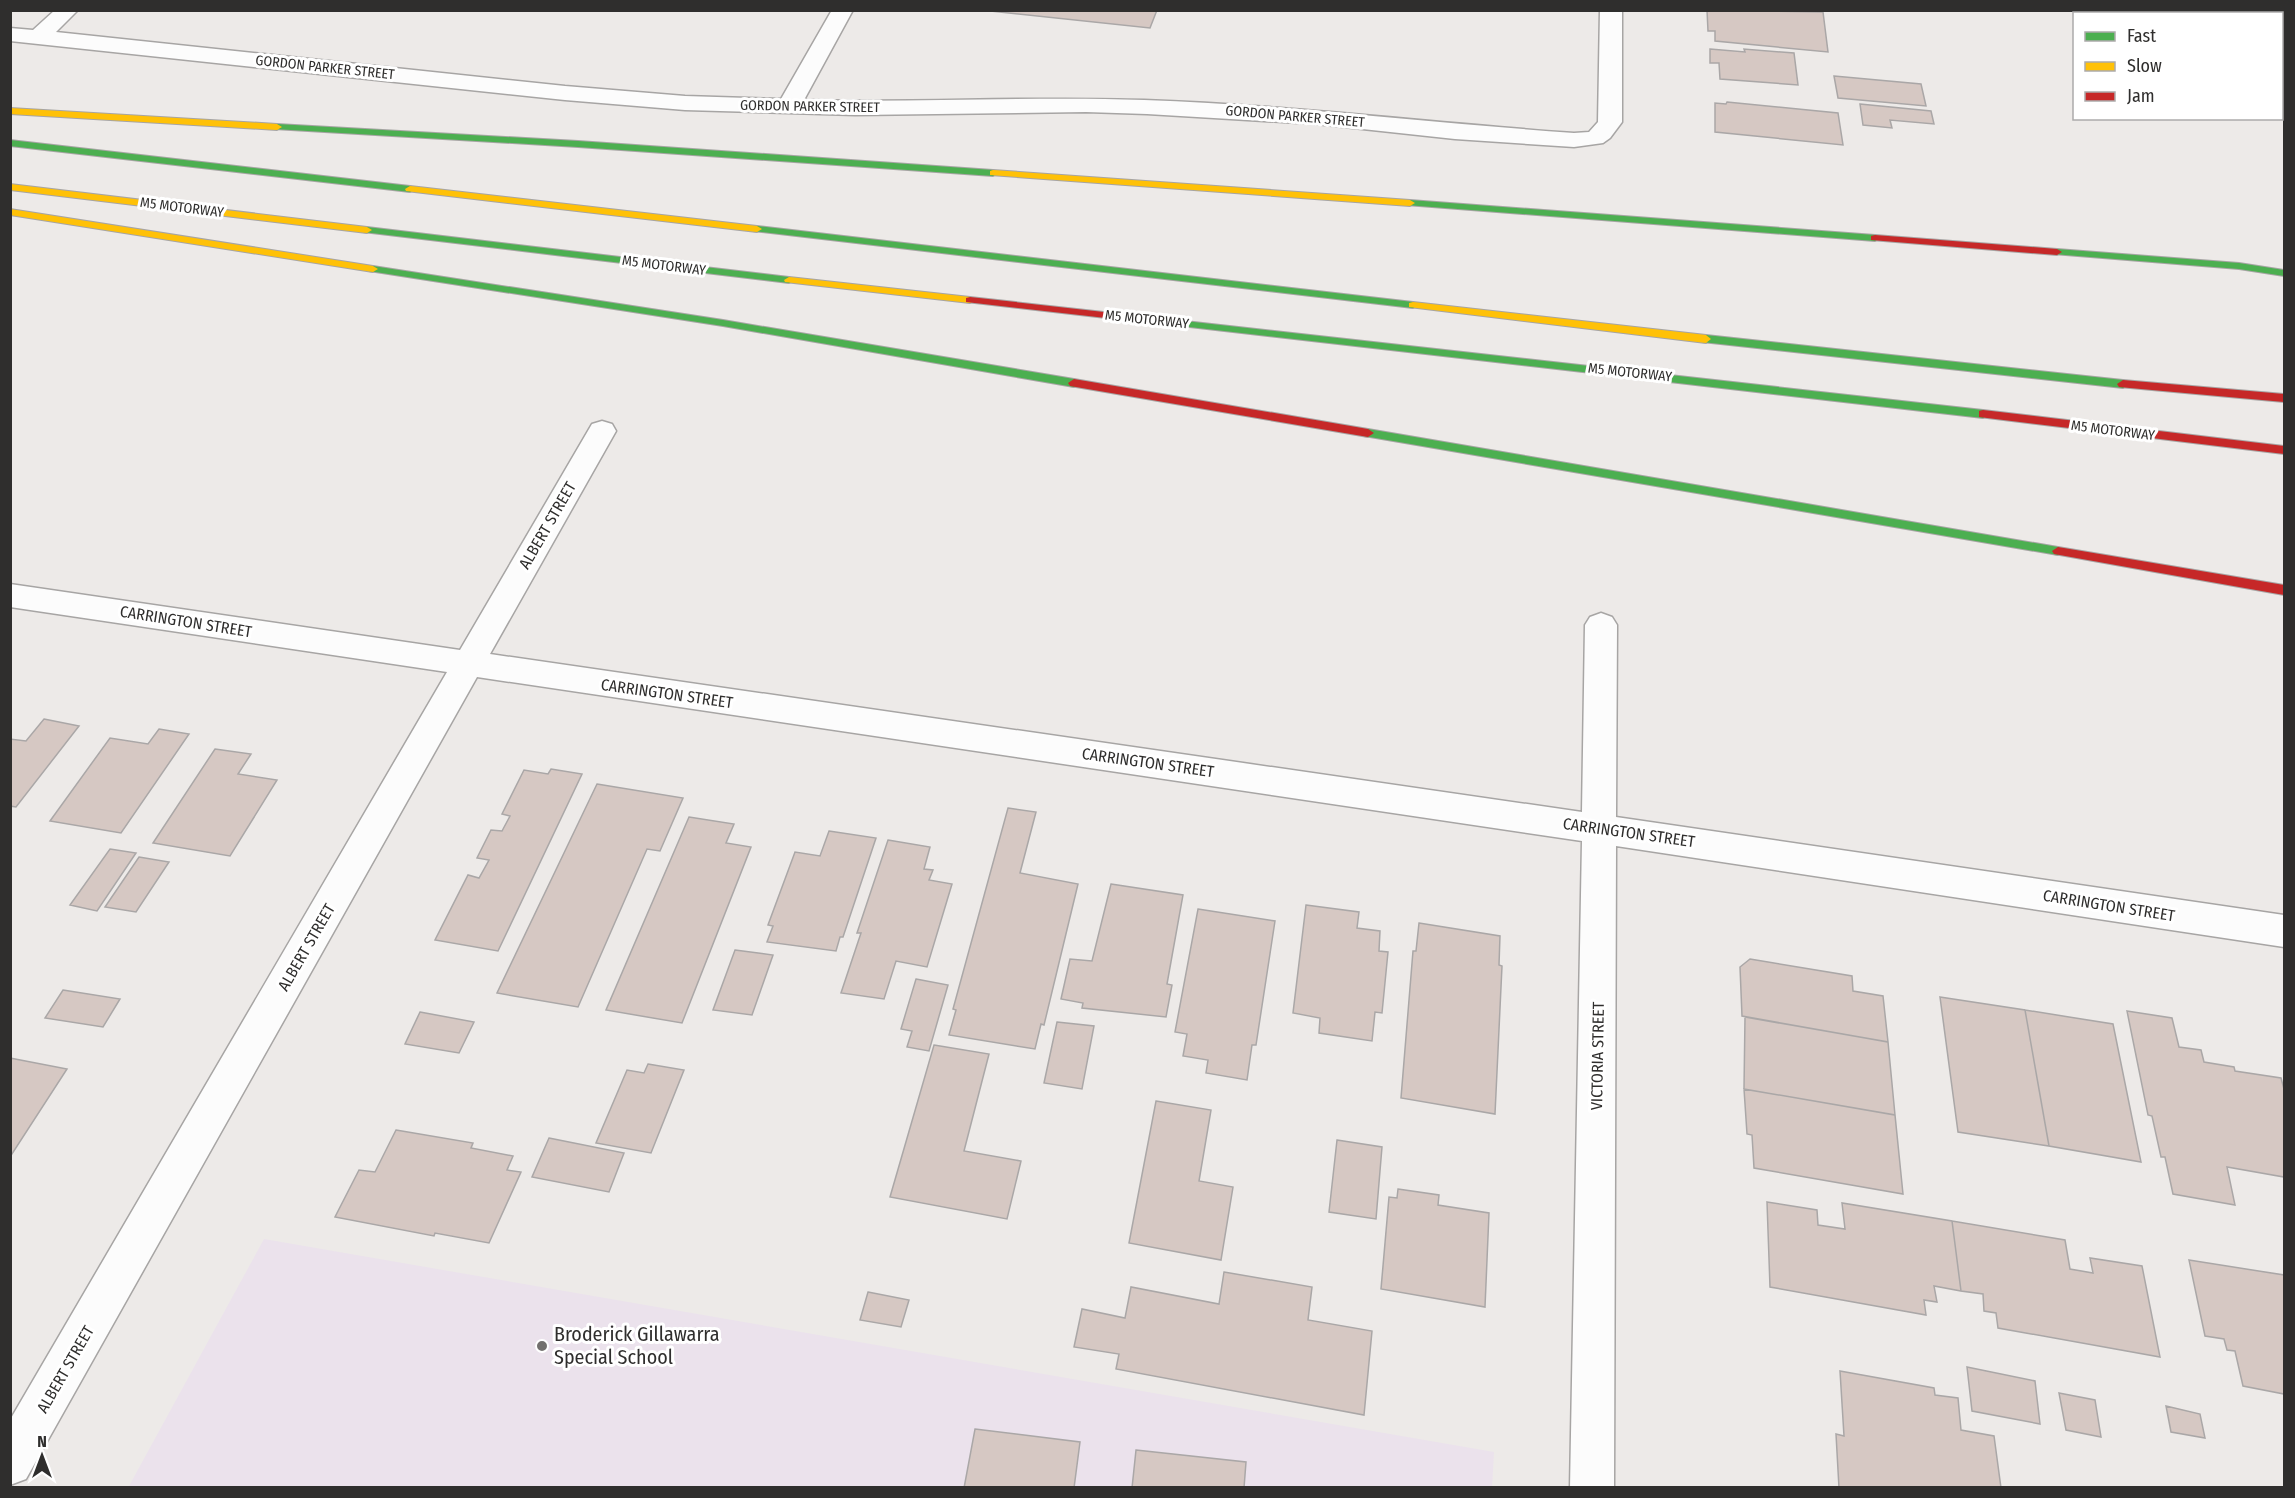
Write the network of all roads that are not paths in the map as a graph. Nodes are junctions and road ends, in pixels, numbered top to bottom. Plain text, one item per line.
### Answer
1 (68, 10) edge
2 (843, 10) edge
3 (1611, 10) edge
4 (10, 34) edge
5 (38, 37) junction
6 (789, 107) junction
7 (10, 111) edge
8 (10, 143) edge
9 (10, 187) edge
10 (10, 212) edge
11 (2273, 256) dead end
12 (2239, 266) junction
13 (2284, 273) edge
14 (2284, 398) edge
15 (602, 431) dead end
16 (2284, 450) edge
17 (2284, 590) edge
18 (10, 594) edge
19 (1601, 625) dead end
20 (468, 664) junction
21 (1599, 827) junction
22 (2284, 931) edge
23 (10, 1463) edge
24 (1592, 1488) edge

1 - 5 street
2 - 6 street
3 - 6 street, GORDON PARKER STREET
4 - 5 street, GORDON PARKER STREET
5 - 6 street, GORDON PARKER STREET
7 - 12 main road
8 - 14 main road
9 - 16 main road, M5 MOTORWAY
10 - 17 main road
11 - 12 main road
12 - 13 main road
15 - 20 street, ALBERT STREET
18 - 20 street, CARRINGTON STREET
19 - 21 street, VICTORIA STREET
20 - 21 street, CARRINGTON STREET
20 - 23 street, ALBERT STREET
21 - 22 street, CARRINGTON STREET
21 - 24 street, VICTORIA STREET

